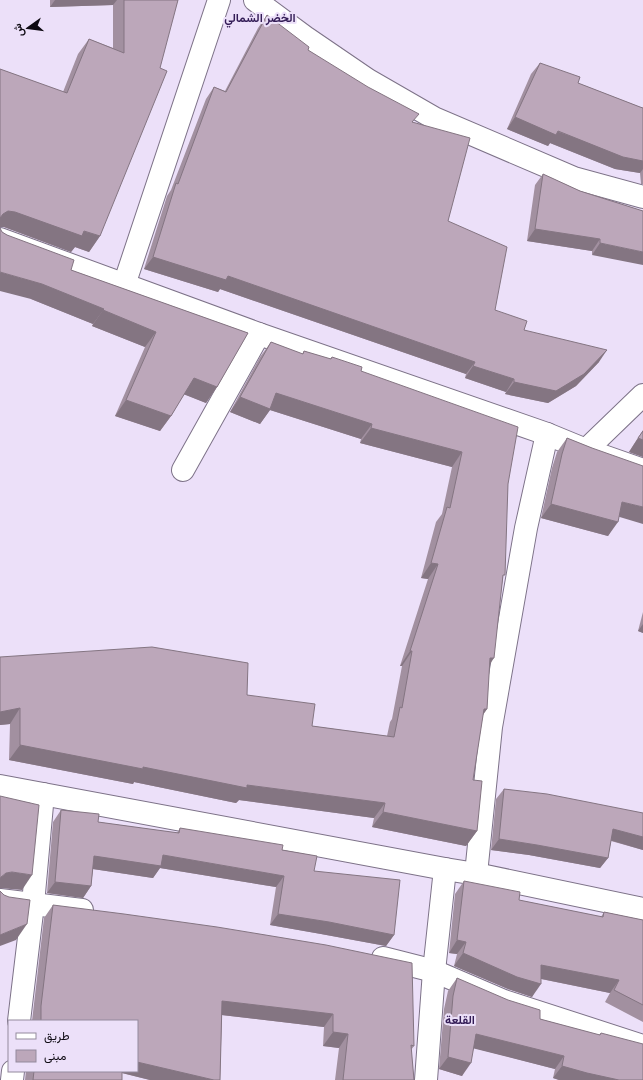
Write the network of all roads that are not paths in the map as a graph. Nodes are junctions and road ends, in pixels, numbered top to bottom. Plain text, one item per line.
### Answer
1 (219, 0) edge
2 (255, 0) edge
3 (643, 197) edge
4 (0, 239) edge
5 (124, 285) junction
6 (259, 334) junction
7 (643, 395) edge
8 (547, 434) junction
9 (586, 450) junction
10 (183, 470) dead end
11 (643, 470) edge
12 (0, 786) edge
13 (43, 794) junction
14 (445, 869) junction
15 (476, 874) junction
16 (0, 900) edge
17 (33, 904) junction
18 (643, 909) edge
19 (101, 913) edge
20 (363, 955) edge
21 (434, 971) junction
22 (19, 1020) edge
23 (643, 1046) edge
24 (426, 1080) edge

1 - 5 street
2 - 3 street
4 - 5 street
5 - 6 street
6 - 8 street
6 - 10 street
7 - 9 street
8 - 9 street
8 - 15 street
9 - 11 street
12 - 13 street
13 - 14 street
13 - 17 street
14 - 15 street
14 - 21 street
15 - 18 street
16 - 17 street
17 - 19 street
17 - 22 street
20 - 21 street
21 - 23 street
21 - 24 street

